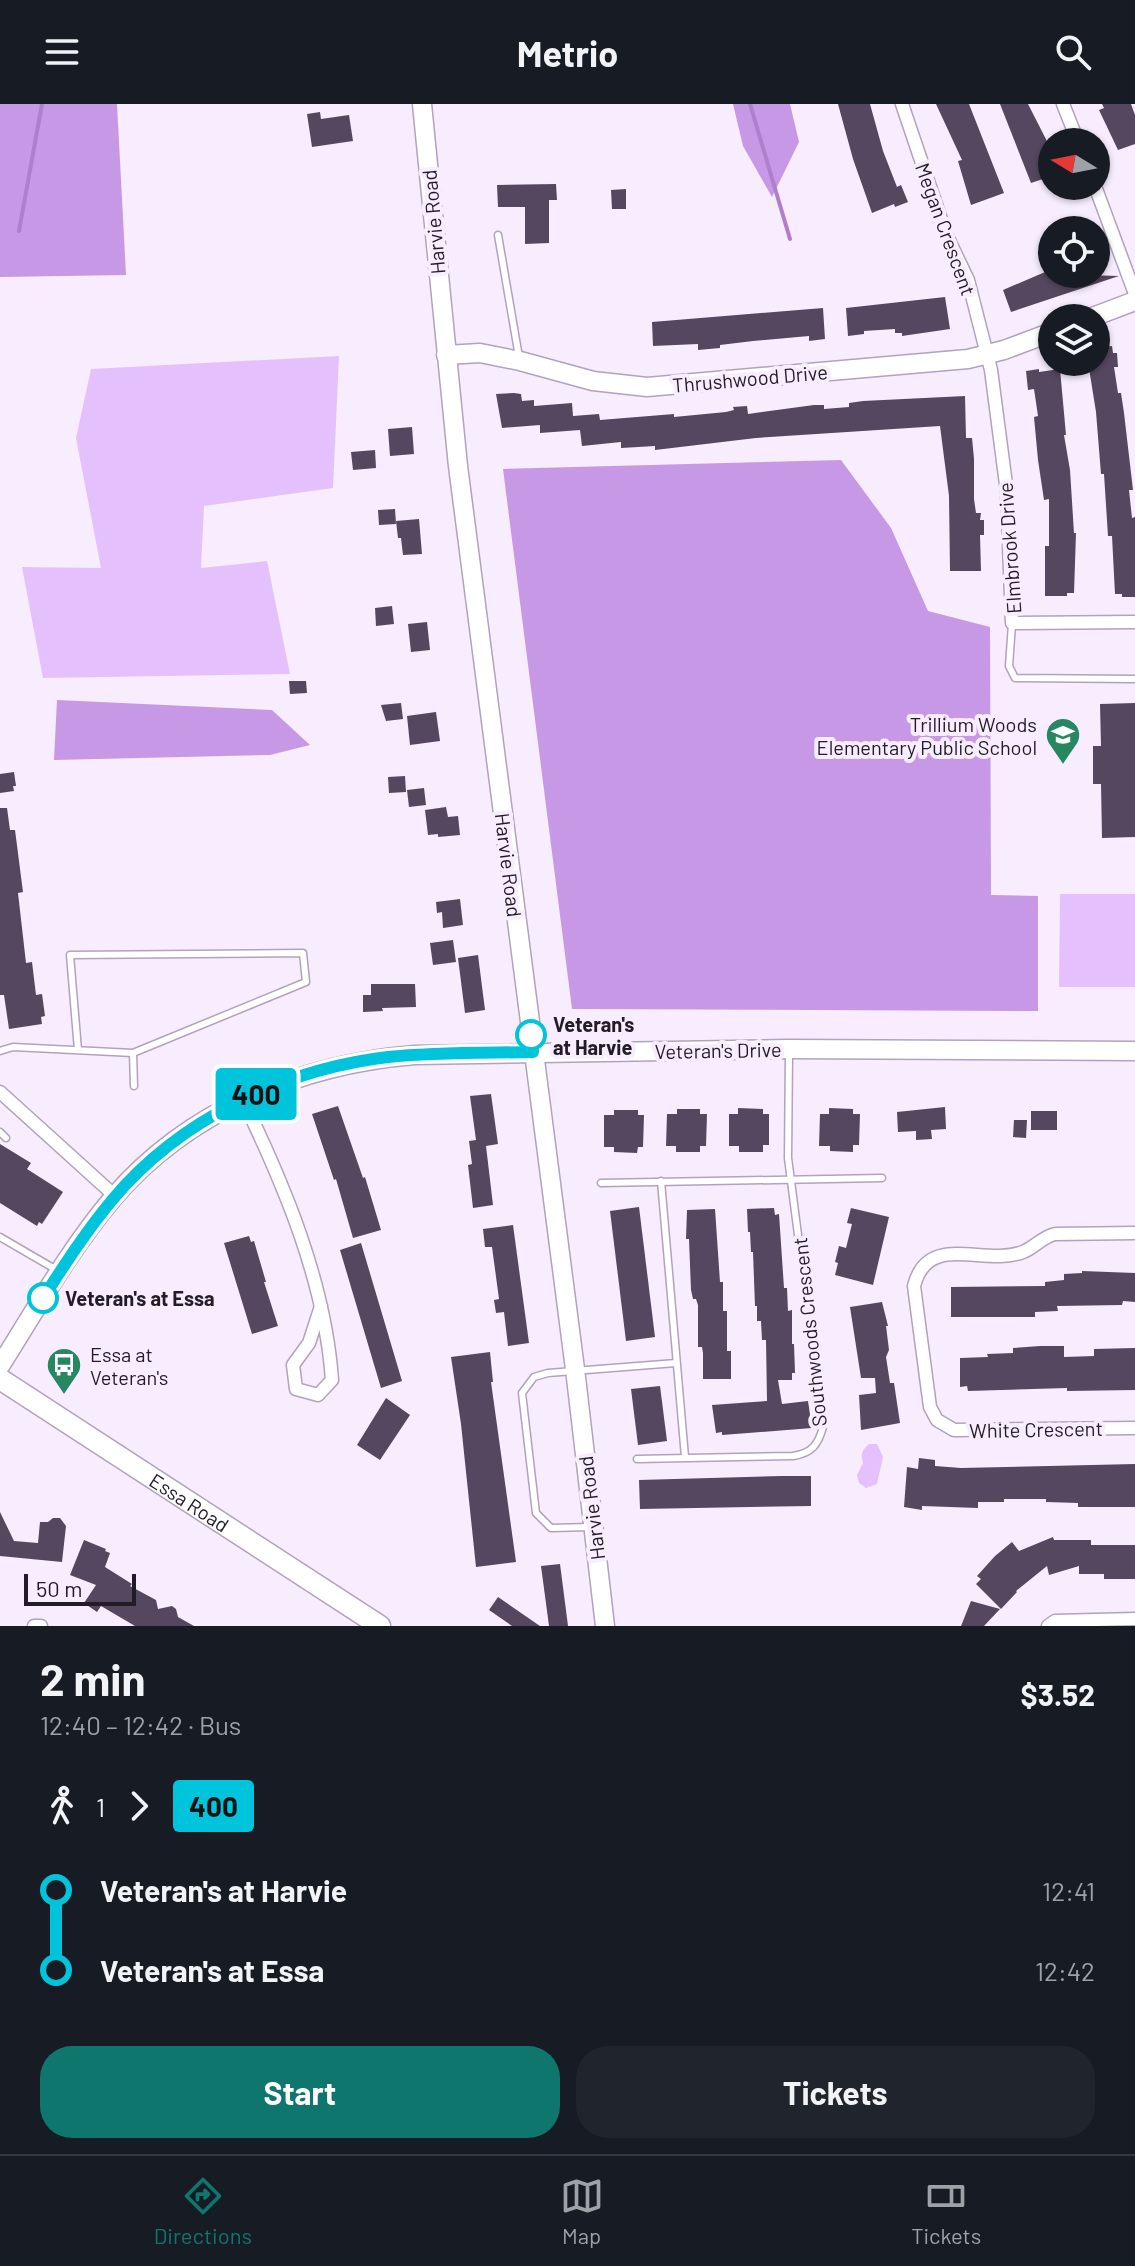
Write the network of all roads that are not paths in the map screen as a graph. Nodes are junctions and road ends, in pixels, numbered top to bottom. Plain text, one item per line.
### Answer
1 (422, 104) edge
2 (902, 104) edge
3 (1063, 104) edge
4 (1072, 128) edge
5 (1100, 200) edge
6 (498, 235) dead end
7 (1135, 294) edge
8 (1135, 301) edge
9 (1110, 310) edge
10 (1038, 337) edge
11 (987, 354) junction
12 (446, 355) junction
13 (520, 361) junction
14 (1135, 622) edge
15 (1012, 623) junction
16 (1135, 679) edge
17 (789, 1049) junction
18 (78, 1050) junction
19 (0, 1051) edge
20 (1135, 1051) edge
21 (533, 1052) junction
22 (133, 1053) junction
23 (134, 1086) dead end
24 (0, 1092) edge
25 (243, 1100) junction
26 (0, 1132) edge
27 (6, 1138) dead end
28 (882, 1178) dead end
29 (791, 1179) junction
30 (661, 1181) junction
31 (601, 1183) dead end
32 (115, 1196) junction
33 (1135, 1233) edge
34 (0, 1237) edge
35 (60, 1272) junction
36 (321, 1306) junction
37 (676, 1363) junction
38 (0, 1366) edge
39 (575, 1369) junction
40 (0, 1379) edge
41 (1135, 1428) edge
42 (685, 1457) junction
43 (637, 1459) dead end
44 (593, 1527) junction
45 (1135, 1619) edge
46 (34, 1626) edge
47 (41, 1626) edge
48 (380, 1626) edge
49 (605, 1626) edge
50 (1048, 1626) edge

1 - 12 street, Harvie Road
2 - 11 street, Megan Crescent
3 - 4 street
5 - 7 street
6 - 13 lane
8 - 9 street
10 - 11 street, Thrushwood Drive
11 - 13 street, Thrushwood Drive
11 - 15 street, Elmbrook Drive
12 - 13 street, Thrushwood Drive
12 - 21 street, Harvie Road
14 - 15 street, Elmbrook Drive
15 - 16 lane
17 - 20 street, Veteran's Drive
17 - 21 street, Veteran's Drive
17 - 29 lane, Southwoods Crescent
18 - 19 lane
18 - 22 lane
18 - 22 lane
21 - 25 street, Veteran's Drive
21 - 39 street, Harvie Road
22 - 23 lane
24 - 32 street
25 - 32 street, Veteran's Drive
25 - 36 street
26 - 27 lane
28 - 29 lane
29 - 30 lane
29 - 42 lane, Southwoods Crescent
30 - 31 lane
30 - 37 lane
32 - 35 street, Veteran's Drive
33 - 41 street, White Crescent
34 - 35 lane
35 - 38 street, Veteran's Drive
36 - 36 street
37 - 39 lane
37 - 42 lane
39 - 44 street, Harvie Road
39 - 44 lane
40 - 48 main road, Essa Road
42 - 43 lane, Southwoods Crescent
44 - 49 street, Harvie Road
45 - 50 street
46 - 47 street

